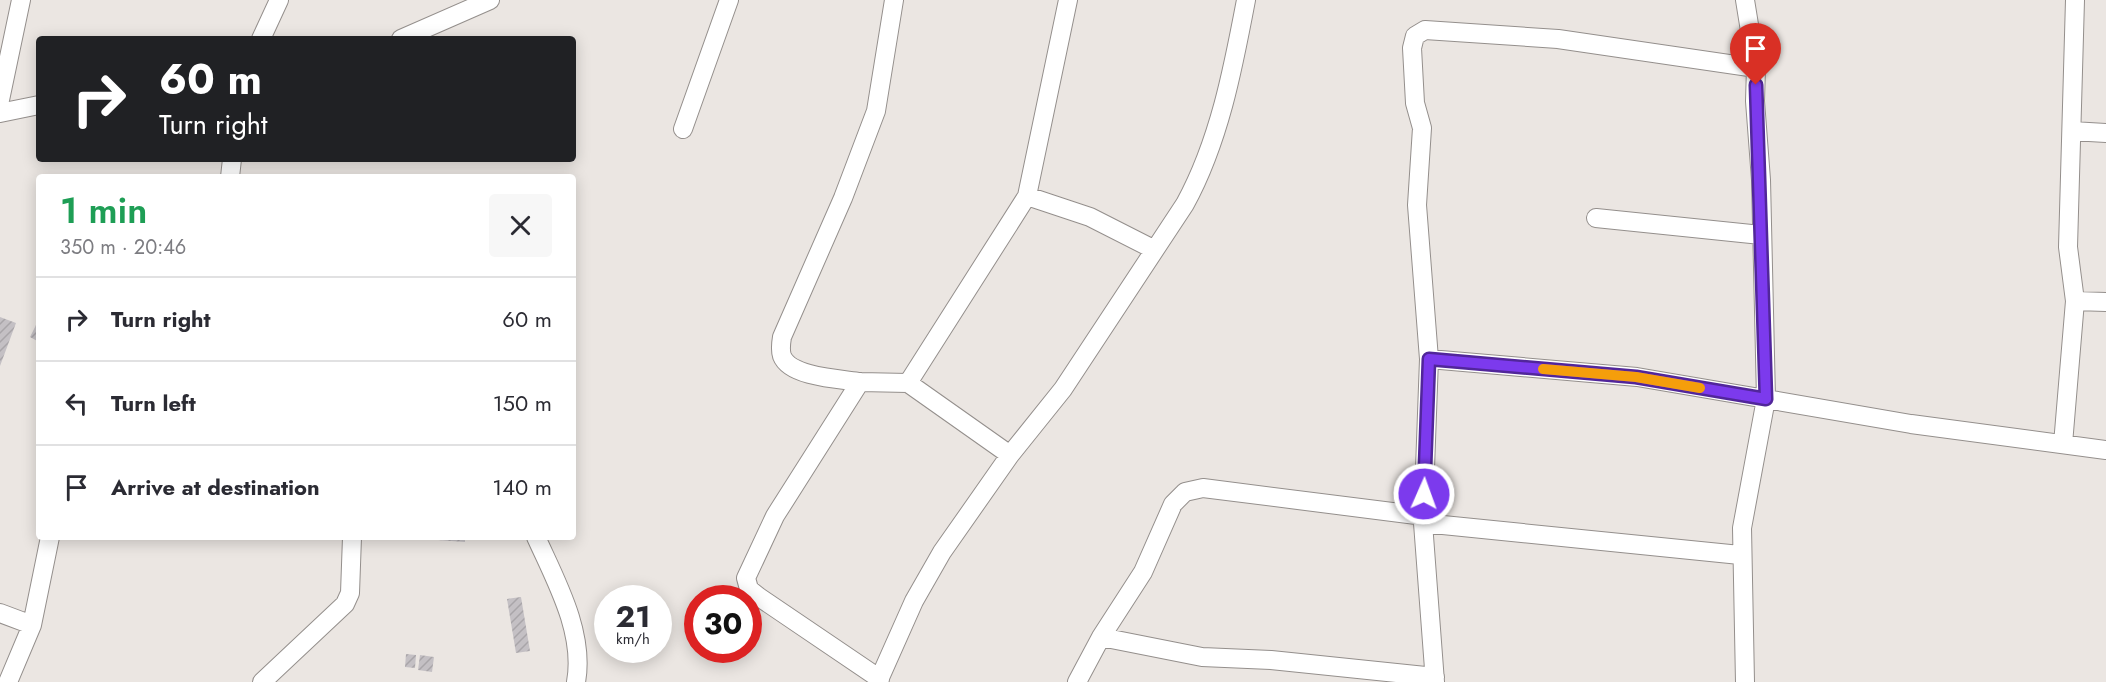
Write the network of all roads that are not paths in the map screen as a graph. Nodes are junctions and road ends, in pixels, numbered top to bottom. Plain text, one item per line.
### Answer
1 (21, 0) edge
2 (279, 0) edge
3 (490, 0) edge
4 (729, 0) edge
5 (894, 0) edge
6 (1068, 0) edge
7 (1246, 0) edge
8 (1745, 0) edge
9 (2075, 0) edge
10 (262, 36) edge
11 (408, 36) edge
12 (1756, 68) junction
13 (0, 99) edge
14 (36, 106) edge
15 (0, 113) edge
16 (683, 129) dead end
17 (2072, 131) junction
18 (2106, 133) edge
19 (1028, 196) junction
20 (1596, 218) dead end
21 (1761, 236) junction
22 (1153, 249) junction
23 (2075, 301) junction
24 (2106, 302) edge
25 (1429, 359) junction
26 (860, 382) junction
27 (908, 383) junction
28 (1766, 399) junction
29 (2063, 444) junction
30 (2106, 450) edge
31 (1010, 455) junction
32 (1423, 519) junction
33 (49, 540) edge
34 (352, 540) edge
35 (537, 540) edge
36 (1740, 555) junction
37 (0, 613) edge
38 (33, 625) junction
39 (1101, 637) junction
40 (1435, 679) edge
41 (879, 680) edge
42 (8, 682) edge
43 (262, 682) edge
44 (576, 682) edge
45 (1077, 682) edge
46 (1745, 682) edge

1 - 13 street
2 - 10 street
3 - 11 street
4 - 16 street
5 - 26 street
6 - 19 street
7 - 22 street
8 - 12 street
9 - 17 street
12 - 21 street
12 - 25 street
14 - 15 street
17 - 18 street
17 - 23 street
19 - 22 street
19 - 27 street
20 - 21 street
21 - 28 street
22 - 31 street
23 - 24 street
23 - 29 street
25 - 28 street
25 - 32 street
26 - 27 street
26 - 41 street
27 - 31 street
28 - 29 street
28 - 36 street
29 - 30 street
31 - 41 street
32 - 36 street
32 - 39 street
32 - 40 street
33 - 38 street
34 - 43 street
35 - 44 street
36 - 46 street
37 - 38 street
38 - 42 street
39 - 40 street
39 - 45 street

